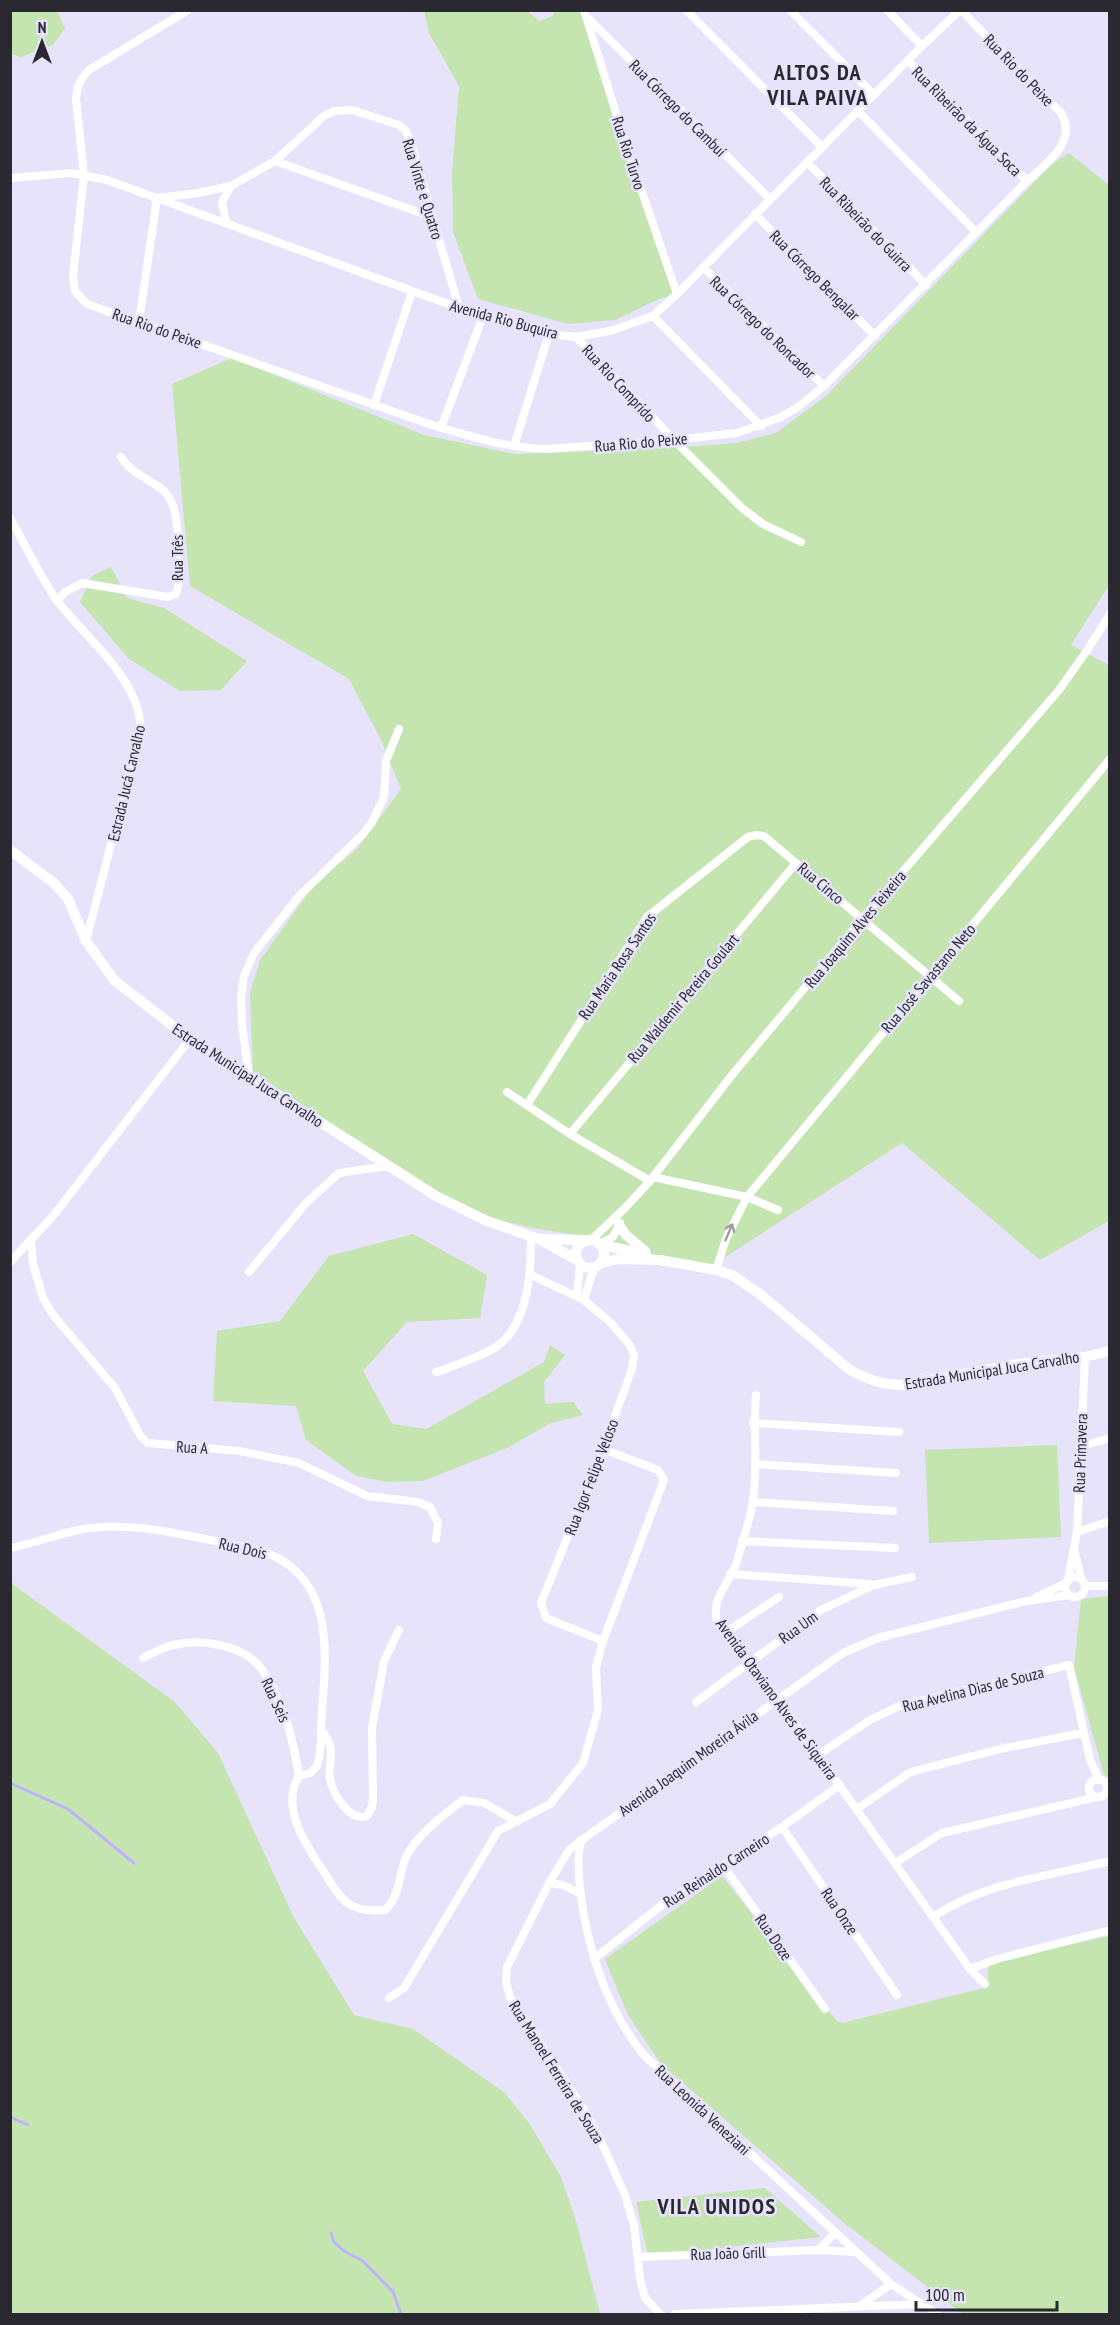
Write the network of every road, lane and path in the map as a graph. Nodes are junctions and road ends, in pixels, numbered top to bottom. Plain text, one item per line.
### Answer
1 (188, 10) edge
2 (686, 10) edge
3 (790, 10) edge
4 (887, 10) edge
5 (960, 10) edge
6 (586, 13) edge
7 (922, 46) junction
8 (908, 61) junction
9 (874, 95) junction
10 (858, 111) junction
11 (822, 147) junction
12 (274, 161) junction
13 (807, 162) junction
14 (84, 175) junction
15 (10, 178) edge
16 (1027, 181) junction
17 (231, 186) junction
18 (157, 198) junction
19 (770, 199) junction
20 (755, 214) junction
21 (432, 217) junction
22 (226, 222) junction
23 (976, 232) junction
24 (703, 267) junction
25 (926, 285) junction
26 (412, 292) junction
27 (677, 294) junction
28 (459, 308) junction
29 (483, 316) junction
30 (653, 316) junction
31 (139, 322) junction
32 (549, 334) junction
33 (875, 336) junction
34 (576, 337) junction
35 (824, 386) junction
36 (374, 405) junction
37 (760, 426) junction
38 (441, 428) junction
39 (674, 440) junction
40 (514, 446) junction
41 (121, 457) dead end
42 (10, 518) edge
43 (801, 542) dead end
44 (57, 601) junction
45 (1110, 614) edge
46 (399, 729) dead end
47 (1110, 759) edge
48 (764, 836) joint
49 (11, 851) edge
50 (796, 863) junction
51 (863, 918) junction
52 (86, 940) junction
53 (931, 976) junction
54 (959, 1001) dead end
55 (190, 1039) junction
56 (249, 1077) junction
57 (507, 1092) dead end
58 (527, 1106) junction
59 (570, 1134) junction
60 (388, 1166) junction
61 (651, 1179) junction
62 (747, 1197) junction
63 (625, 1208) junction
64 (778, 1210) dead end
65 (619, 1225) junction
66 (535, 1237) junction
67 (31, 1242) junction
68 (595, 1242) junction
69 (655, 1258) junction
70 (10, 1262) edge
71 (579, 1262) junction
72 (598, 1266) junction
73 (716, 1270) junction
74 (249, 1272) dead end
75 (531, 1275) junction
76 (580, 1298) junction
77 (1110, 1352) edge
78 (1085, 1357) junction
79 (436, 1372) dead end
80 (756, 1395) dead end
81 (753, 1423) junction
82 (899, 1432) dead end
83 (1110, 1438) edge
84 (1079, 1447) junction
85 (603, 1449) junction
86 (755, 1464) junction
87 (896, 1473) dead end
88 (753, 1502) junction
89 (893, 1511) dead end
90 (1110, 1521) edge
91 (1077, 1532) junction
92 (436, 1539) dead end
93 (742, 1541) junction
94 (10, 1548) edge
95 (896, 1548) dead end
96 (1074, 1549) junction
97 (730, 1574) junction
98 (912, 1577) dead end
99 (1081, 1579) junction
100 (1067, 1582) junction
101 (874, 1585) junction
102 (1110, 1586) edge
103 (1085, 1588) junction
104 (1069, 1595) junction
105 (779, 1597) dead end
106 (1027, 1601) junction
107 (399, 1630) dead end
108 (725, 1632) junction
109 (603, 1641) junction
110 (144, 1658) dead end
111 (749, 1663) junction
112 (778, 1699) junction
113 (696, 1702) dead end
114 (321, 1729) junction
115 (1083, 1733) junction
116 (818, 1755) junction
117 (299, 1776) junction
118 (840, 1785) junction
119 (1101, 1789) edge
120 (857, 1809) junction
121 (517, 1822) junction
122 (782, 1827) junction
123 (582, 1840) junction
124 (1110, 1861) edge
125 (895, 1863) junction
126 (723, 1864) junction
127 (549, 1883) junction
128 (581, 1894) junction
129 (933, 1917) junction
130 (1110, 1930) edge
131 (594, 1959) junction
132 (970, 1969) junction
133 (985, 1984) dead end
134 (897, 1995) dead end
135 (389, 1998) dead end
136 (825, 2009) dead end
137 (835, 2234) junction
138 (818, 2250) junction
139 (854, 2252) junction
140 (638, 2257) junction
141 (891, 2284) junction
142 (921, 2304) junction
143 (859, 2306) junction
144 (660, 2314) edge
145 (675, 2314) edge
146 (689, 2314) edge
147 (937, 2314) edge

1 - 14 street, Rua Rio do Peixe
2 - 11 street
3 - 9 street
4 - 7 street
5 - 7 street, Avenida Rio Buquira
5 - 16 street, Rua Rio do Peixe
6 - 19 street, Rua Córrego do Cambuí
6 - 27 street, Rua Rio Turvo
7 - 8 street, Avenida Rio Buquira
8 - 9 street, Avenida Rio Buquira
8 - 16 street, Rua Ribeirão da Água Soca
9 - 10 street, Avenida Rio Buquira
10 - 11 street, Avenida Rio Buquira
10 - 23 street
11 - 13 street, Avenida Rio Buquira
12 - 17 street, Rua Vinte e Quatro
12 - 21 street
12 - 21 street, Rua Vinte e Quatro
13 - 19 street, Avenida Rio Buquira
13 - 25 street, Rua Ribeirão do Guirra
14 - 15 street, Avenida Rio Buquira
14 - 18 street, Avenida Rio Buquira
14 - 31 street, Rua Rio do Peixe
16 - 23 street, Rua Rio do Peixe
17 - 18 street, Rua Vinte e Quatro
17 - 22 street
18 - 22 street, Avenida Rio Buquira
18 - 31 street
19 - 20 street, Avenida Rio Buquira
20 - 24 street, Avenida Rio Buquira
20 - 33 street, Rua Córrego Bengalar
21 - 28 street, Rua Vinte e Quatro
22 - 26 street, Avenida Rio Buquira
23 - 25 street, Rua Rio do Peixe
24 - 27 street, Avenida Rio Buquira
24 - 35 street, Rua Córrego do Roncador
25 - 33 street, Rua Rio do Peixe
26 - 28 street, Avenida Rio Buquira
26 - 36 street
27 - 30 street, Avenida Rio Buquira
28 - 29 street, Avenida Rio Buquira
29 - 32 street, Avenida Rio Buquira
29 - 38 street
30 - 34 street, Avenida Rio Buquira
30 - 37 street
31 - 36 street, Rua Rio do Peixe
32 - 34 street, Avenida Rio Buquira
32 - 40 street
33 - 35 street, Rua Rio do Peixe
34 - 39 street, Rua Rio Comprido
35 - 37 street, Rua Rio do Peixe
36 - 38 street, Rua Rio do Peixe
37 - 39 street, Rua Rio do Peixe
38 - 40 street, Rua Rio do Peixe
39 - 40 street, Rua Rio do Peixe
39 - 43 street, Rua Rio Comprido
41 - 44 street, Rua Três
42 - 44 street, Estrada Jucá Carvalho
44 - 52 street, Estrada Jucá Carvalho
45 - 51 street, Rua Joaquim Alves Teixeira
46 - 56 street
47 - 53 street, Rua José Savastano Neto
48 - 50 street, Rua Cinco
48 - 58 street, Rua Maria Rosa Santos
49 - 52 street, Estrada Municipal Juca Carvalho
50 - 51 street, Rua Cinco
50 - 59 street, Rua Waldemir Pereira Goulart
51 - 53 street, Rua Cinco
51 - 61 street, Rua Joaquim Alves Teixeira
52 - 55 street, Estrada Municipal Juca Carvalho
53 - 54 street, Rua Cinco
53 - 62 street, Rua José Savastano Neto
55 - 56 street, Estrada Municipal Juca Carvalho
55 - 67 street
56 - 60 street, Estrada Municipal Juca Carvalho
57 - 58 street
58 - 59 street
59 - 61 street
60 - 66 street, Estrada Municipal Juca Carvalho
60 - 74 street
61 - 62 street
61 - 63 street, Rua Joaquim Alves Teixeira
62 - 64 street
73 -> 62 street, Rua José Savastano Neto
63 - 65 street
63 - 68 street, Rua Joaquim Alves Teixeira
65 - 68 street
65 - 69 street
66 - 68 street
66 - 71 street
66 - 75 street
67 - 70 street
67 - 92 street, Rua A
68 - 69 street
68 - 71 street
68 - 72 street
69 - 72 street
69 - 73 street, Estrada Municipal Juca Carvalho
71 - 72 street
71 - 76 street
72 - 76 street
73 - 78 street, Estrada Municipal Juca Carvalho
75 - 76 street, Rua Igor Felipe Veloso
75 - 79 street
76 - 85 street, Rua Igor Felipe Veloso
77 - 78 street, Estrada Municipal Juca Carvalho
78 - 84 street, Rua Primavera
80 - 81 street, Avenida Otaviano Alves de Siqueira
81 - 82 street
81 - 86 street, Avenida Otaviano Alves de Siqueira
83 - 84 street
84 - 91 street, Rua Primavera
85 - 109 street
85 - 109 street, Rua Igor Felipe Veloso
86 - 87 street
86 - 88 street, Avenida Otaviano Alves de Siqueira
88 - 89 street
88 - 93 street, Avenida Otaviano Alves de Siqueira
90 - 91 street
91 - 96 street, Rua Primavera
93 - 95 street
93 - 97 street, Avenida Otaviano Alves de Siqueira
94 - 114 street, Rua Dois
96 - 99 street, Rua Primavera
96 - 100 street, Rua Primavera
97 - 101 street
97 - 108 street, Avenida Otaviano Alves de Siqueira
98 - 101 street, Rua Um
99 - 100 street
99 - 103 street
100 - 104 street
100 - 106 street, Avenida Joaquim Moreira Ávila
101 - 111 street, Rua Um
102 - 103 street
103 - 104 street
104 - 106 street, Avenida Joaquim Moreira Ávila
105 - 108 street
106 - 112 street, Avenida Joaquim Moreira Ávila
107 - 114 street
108 - 111 street, Avenida Otaviano Alves de Siqueira
109 - 121 street
110 - 117 street, Rua Seis
111 - 112 street, Avenida Otaviano Alves de Siqueira
111 - 113 street, Rua Um
112 - 116 street, Avenida Otaviano Alves de Siqueira
112 - 123 street, Avenida Joaquim Moreira Ávila
114 - 117 street, Rua Dois
115 - 116 street, Rua Avelina Dias de Souza
115 - 119 street
115 - 120 street
116 - 118 street, Avenida Otaviano Alves de Siqueira
117 - 121 street
118 - 120 street, Avenida Otaviano Alves de Siqueira
118 - 122 street, Rua Reinaldo Carneiro
119 - 125 street
120 - 125 street, Avenida Otaviano Alves de Siqueira
121 - 135 street
122 - 126 street, Rua Reinaldo Carneiro
122 - 134 street, Rua Onze
123 - 127 street, Rua Manoel Ferreira de Souza
123 - 128 street, Rua Leonida Veneziani
124 - 129 street
125 - 129 street, Avenida Otaviano Alves de Siqueira
126 - 131 street, Rua Reinaldo Carneiro
126 - 136 street, Rua Doze
127 - 128 street
127 - 140 street, Rua Manoel Ferreira de Souza
128 - 131 street, Rua Leonida Veneziani
129 - 132 street, Avenida Otaviano Alves de Siqueira
130 - 132 street
131 - 137 street, Rua Leonida Veneziani
132 - 133 street, Avenida Otaviano Alves de Siqueira
137 - 138 street
137 - 139 street, Rua Leonida Veneziani
138 - 139 street, Rua João Grill
138 - 140 street, Rua João Grill
139 - 141 street, Rua Leonida Veneziani
140 - 144 street, Rua Manoel Ferreira de Souza
141 - 142 street, Rua Leonida Veneziani
141 - 143 street
142 - 143 street
142 - 147 street, Rua Leonida Veneziani
143 - 146 street
145 - 146 street

